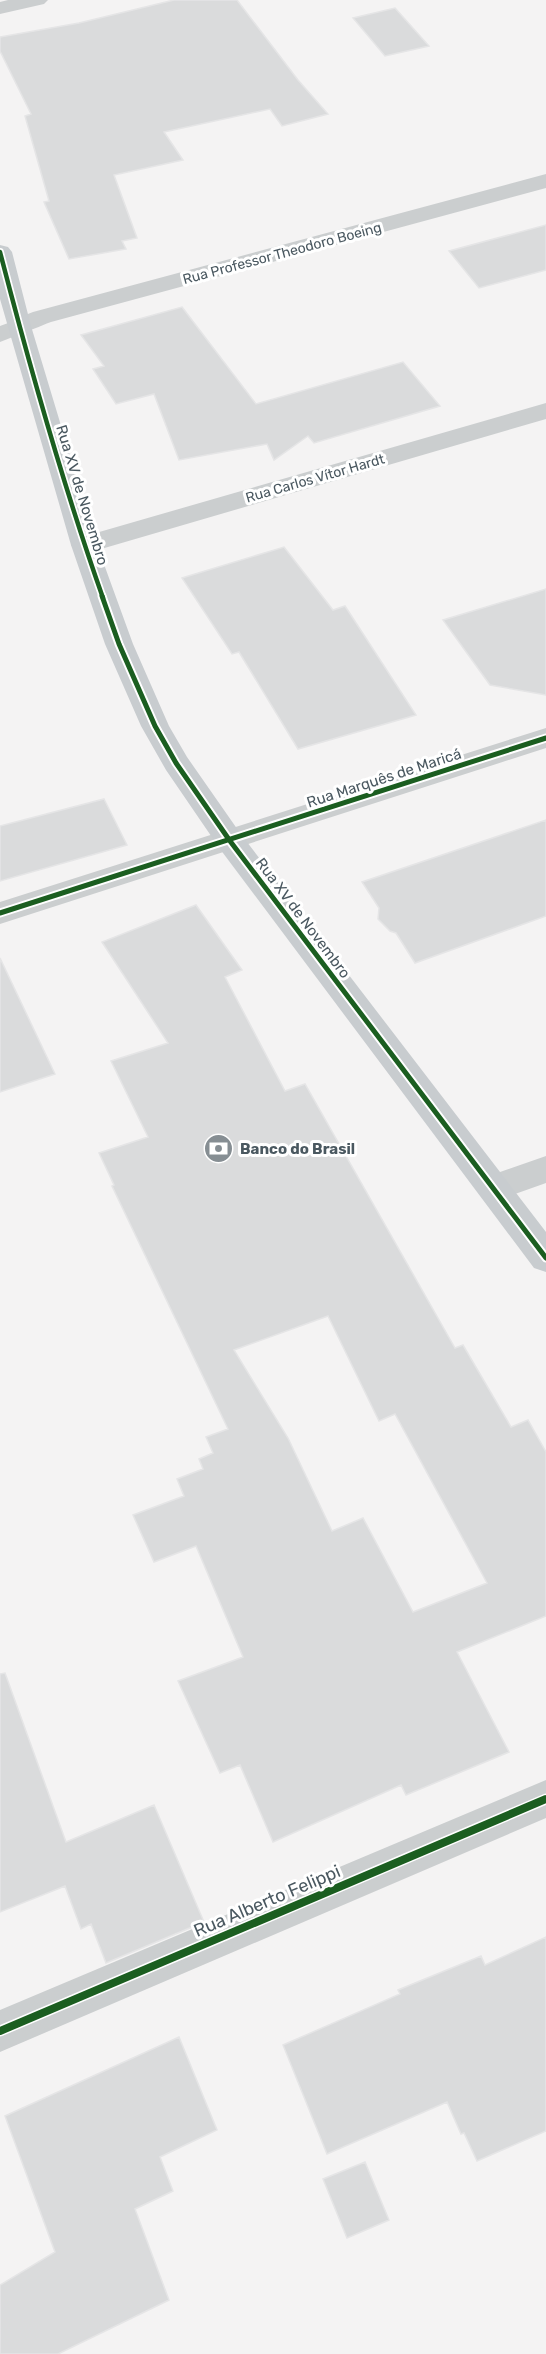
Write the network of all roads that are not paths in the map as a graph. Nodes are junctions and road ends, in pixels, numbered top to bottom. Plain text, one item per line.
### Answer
1 (37, 0) edge
2 (0, 8) edge
3 (546, 181) edge
4 (0, 252) edge
5 (10, 330) edge
6 (546, 411) edge
7 (84, 545) junction
8 (546, 738) edge
9 (230, 841) junction
10 (0, 913) edge
11 (546, 1169) edge
12 (495, 1188) junction
13 (546, 1258) edge
14 (546, 1799) edge
15 (0, 2031) edge

1 - 2 street
3 - 5 street, Rua Professor Theodoro Boeing
4 - 5 main road, Rua XV de Novembro
5 - 7 main road, Rua XV de Novembro
6 - 7 street, Rua Carlos Vítor Hardt
7 - 9 main road, Rua XV de Novembro
8 - 9 street, Rua Marquês de Maricá
9 - 10 street, Rua Marquês de Maricá
9 - 12 main road, Rua XV de Novembro
11 - 12 street
12 - 13 main road, Rua XV de Novembro
14 - 15 street, Rua Alberto Felippi

